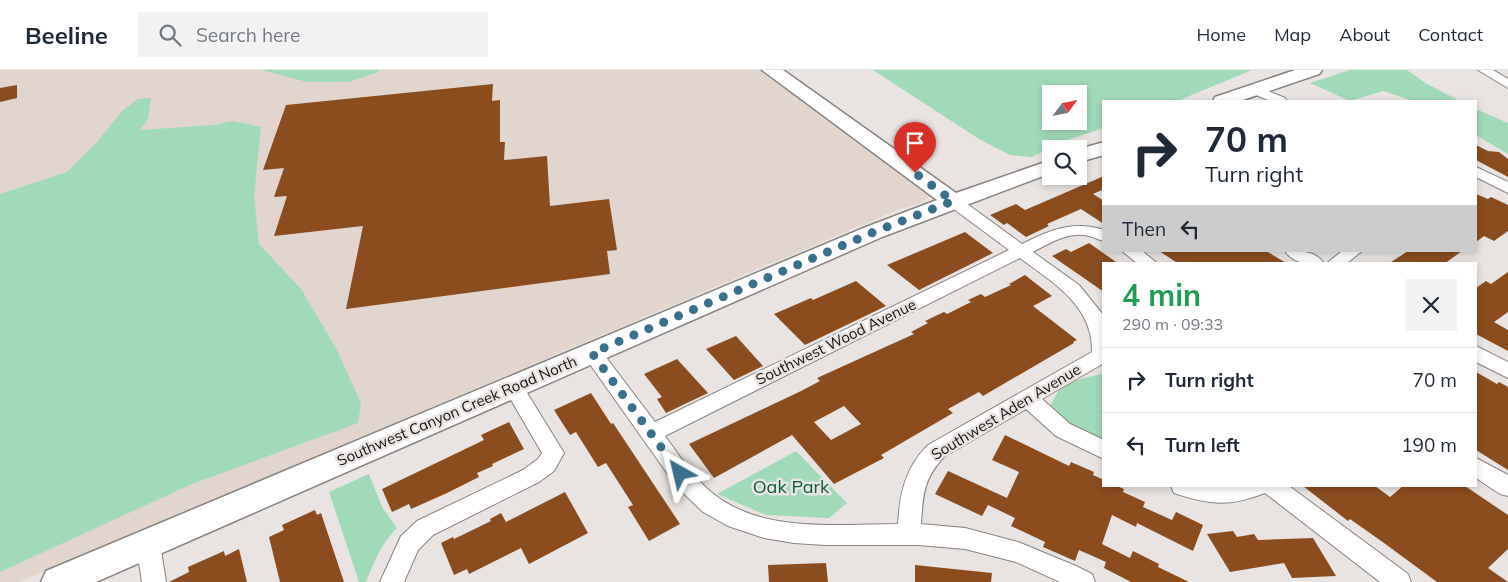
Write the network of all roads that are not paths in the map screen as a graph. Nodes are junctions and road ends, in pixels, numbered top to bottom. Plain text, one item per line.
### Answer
1 (772, 70) edge
2 (1313, 70) edge
3 (1484, 70) edge
4 (1508, 84) edge
5 (1254, 89) junction
6 (1225, 100) edge
7 (1278, 100) edge
8 (1102, 149) edge
9 (1087, 153) edge
10 (1042, 169) edge
11 (1478, 174) edge
12 (1508, 188) edge
13 (953, 201) junction
14 (1102, 235) edge
15 (1020, 251) junction
16 (1132, 252) edge
17 (1295, 252) edge
18 (1352, 252) edge
19 (1147, 262) edge
20 (1312, 262) edge
21 (1337, 262) edge
22 (1102, 346) edge
23 (592, 353) junction
24 (1477, 354) edge
25 (1102, 357) edge
26 (1508, 371) edge
27 (514, 388) junction
28 (1027, 398) junction
29 (651, 433) junction
30 (1102, 449) edge
31 (1477, 468) edge
32 (1186, 487) edge
33 (1257, 487) edge
34 (1273, 487) edge
35 (1508, 487) edge
36 (909, 535) junction
37 (148, 544) junction
38 (58, 582) edge
39 (154, 582) edge
40 (392, 582) edge
41 (1083, 582) edge
42 (1399, 582) edge

1 - 13 street
2 - 5 main road
3 - 4 street
5 - 6 main road
5 - 7 street
8 - 9 main road
10 - 13 main road, Southwest Canyon Creek Road North
11 - 12 street
13 - 15 street
13 - 23 main road, Southwest Canyon Creek Road North
14 - 15 street, Southwest Wood Avenue
15 - 22 street
15 - 29 street, Southwest Wood Avenue
16 - 19 street
17 - 20 street
18 - 21 street
23 - 27 main road, Southwest Canyon Creek Road North
23 - 29 street
24 - 26 street
25 - 28 street, Southwest Aden Avenue
27 - 37 main road, Southwest Canyon Creek Road North
27 - 40 street
28 - 30 street
28 - 36 street, Southwest Aden Avenue
29 - 36 street
31 - 35 street
32 - 33 street
34 - 42 street
36 - 41 street
37 - 38 main road, Southwest Canyon Creek Road North
37 - 39 street

